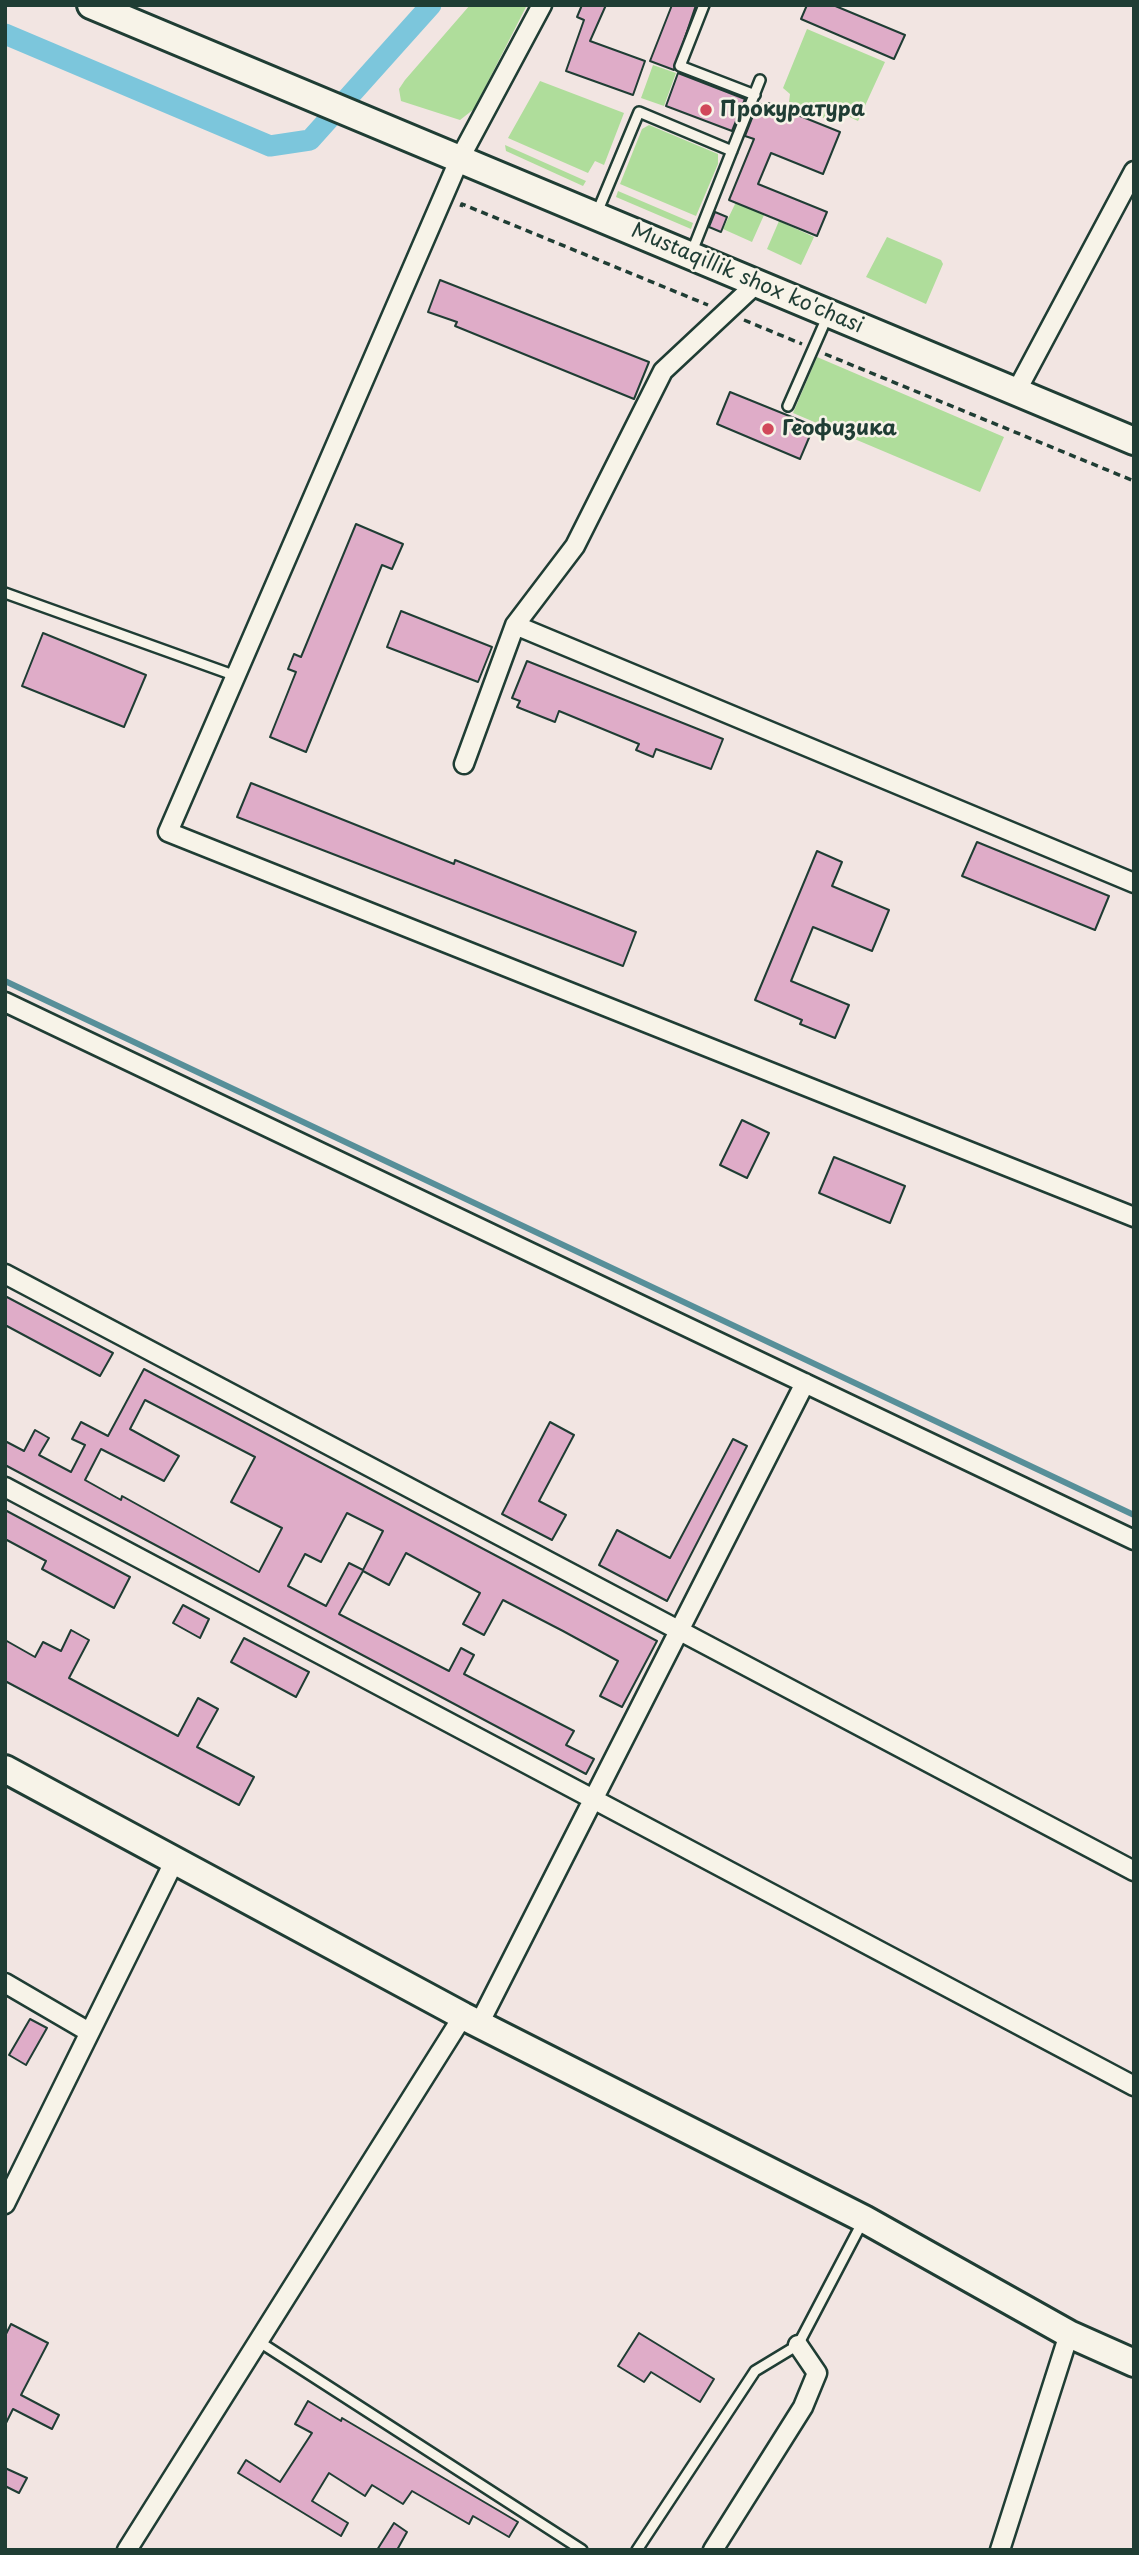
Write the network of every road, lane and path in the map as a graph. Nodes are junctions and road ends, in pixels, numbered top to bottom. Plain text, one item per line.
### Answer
1 (91, 5) edge
2 (542, 5) edge
3 (704, 5) edge
4 (761, 80) dead end
5 (755, 95) junction
6 (732, 151) junction
7 (460, 159) junction
8 (1134, 171) edge
9 (596, 215) junction
10 (691, 255) junction
11 (757, 283) junction
12 (829, 313) junction
13 (1016, 392) junction
14 (788, 406) dead end
15 (1134, 441) edge
16 (5, 593) edge
17 (515, 625) junction
18 (236, 676) junction
19 (464, 764) dead end
20 (1134, 883) edge
21 (5, 1002) edge
22 (1134, 1217) edge
23 (5, 1274) edge
24 (805, 1383) junction
25 (5, 1487) edge
26 (1134, 1540) edge
27 (679, 1632) junction
28 (5, 1769) edge
29 (594, 1799) junction
30 (175, 1860) junction
31 (1134, 1871) edge
32 (5, 1983) edge
33 (471, 2020) junction
34 (89, 2032) junction
35 (1134, 2086) edge
36 (5, 2204) edge
37 (864, 2220) junction
38 (1069, 2334) junction
39 (258, 2341) junction
40 (798, 2345) junction
41 (1134, 2363) edge
42 (127, 2550) edge
43 (582, 2550) edge
44 (637, 2550) edge
45 (713, 2550) edge
46 (1000, 2550) edge

1 - 7 street, Mustaqillik shox ko'chasi
2 - 7 street
3 - 5 lane
4 - 5 lane
5 - 6 lane
6 - 9 lane
6 - 10 lane
7 - 9 street, Mustaqillik shox ko'chasi
7 - 18 street
8 - 13 street
9 - 10 street, Mustaqillik shox ko'chasi
10 - 11 street, Mustaqillik shox ko'chasi
11 - 12 street, Mustaqillik shox ko'chasi
11 - 17 street
12 - 13 street, Mustaqillik shox ko'chasi
12 - 14 lane
13 - 15 street, Mustaqillik shox ko'chasi
16 - 18 lane
17 - 19 street
17 - 20 street
18 - 22 street
21 - 24 street
23 - 27 street
24 - 26 street
24 - 27 street
25 - 29 street
27 - 29 street
27 - 31 street
28 - 30 street
29 - 33 street
29 - 35 street
30 - 33 street
30 - 34 street
32 - 34 street
33 - 37 street
33 - 39 street
34 - 36 street
37 - 38 street
37 - 40 lane
38 - 41 street
38 - 46 street
39 - 42 street
39 - 43 lane
40 - 44 lane
40 - 45 street

